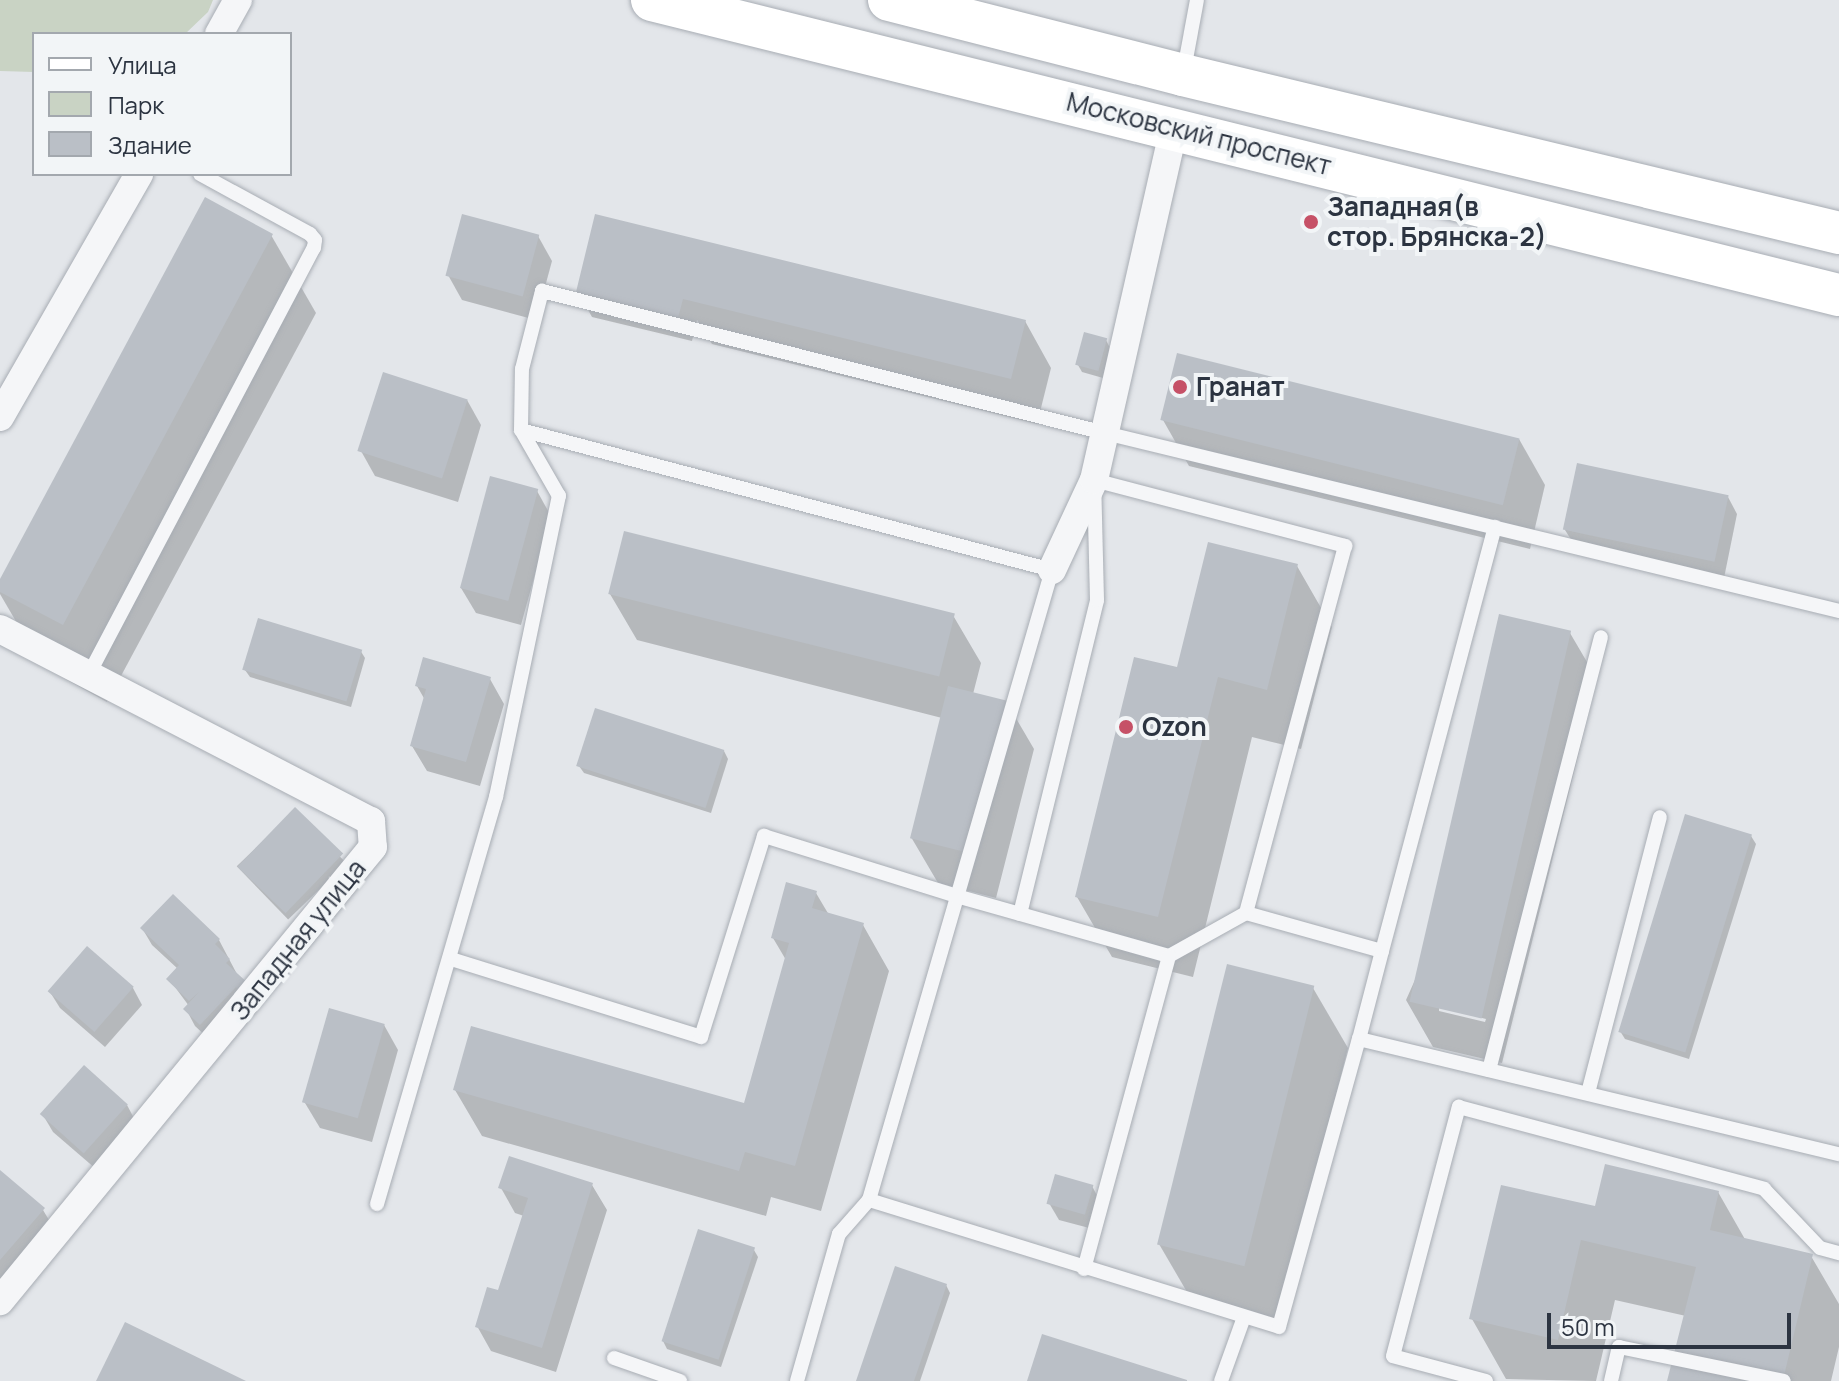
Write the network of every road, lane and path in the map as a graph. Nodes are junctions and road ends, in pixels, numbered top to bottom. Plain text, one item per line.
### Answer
1 (238, 0) edge
2 (652, 0) edge
3 (889, 0) edge
4 (1197, 0) edge
5 (220, 32) edge
6 (1183, 75) junction
7 (1174, 127) junction
8 (138, 176) edge
9 (204, 176) edge
10 (1839, 233) edge
11 (1839, 295) edge
12 (0, 417) edge
13 (521, 430) junction
14 (1105, 433) junction
15 (1094, 480) junction
16 (1495, 527) junction
17 (1052, 570) junction
18 (1839, 611) edge
19 (0, 629) edge
20 (1601, 637) dead end
21 (89, 674) junction
22 (1660, 817) dead end
23 (960, 897) junction
24 (1246, 913) junction
25 (1020, 914) junction
26 (1382, 951) junction
27 (1169, 956) junction
28 (451, 959) junction
29 (1359, 1039) junction
30 (1489, 1070) junction
31 (1588, 1093) junction
32 (1839, 1154) edge
33 (869, 1200) junction
34 (377, 1204) dead end
35 (1839, 1253) edge
36 (1084, 1269) junction
37 (0, 1301) edge
38 (1244, 1317) junction
39 (614, 1358) dead end
40 (680, 1381) edge
41 (797, 1381) edge
42 (1221, 1381) edge
43 (1486, 1381) edge
44 (1611, 1381) edge
45 (1784, 1381) edge

1 - 5 street
2 - 7 main road, Московский проспект
3 - 6 main road, Московский проспект
4 - 6 lane
6 - 10 main road, Московский проспект
7 - 11 main road, Московский проспект
7 - 14 street
8 - 12 street
9 - 21 lane
13 - 14 lane
13 - 17 lane
13 - 28 lane
14 - 15 street
14 - 16 lane
15 - 17 street
15 - 24 lane
15 - 25 lane
16 - 18 lane
16 - 26 lane
17 - 23 lane
19 - 21 street, Западная улица
20 - 30 lane
21 - 37 street, Западная улица
22 - 31 lane
23 - 25 lane
23 - 28 lane
23 - 33 lane
24 - 26 lane
24 - 27 lane
25 - 27 lane
26 - 29 lane
27 - 36 lane
28 - 34 lane
29 - 30 lane
29 - 38 lane
30 - 31 lane
31 - 32 lane
33 - 36 lane
33 - 41 lane
35 - 43 lane
36 - 38 lane
38 - 42 lane
39 - 40 lane
44 - 45 lane

